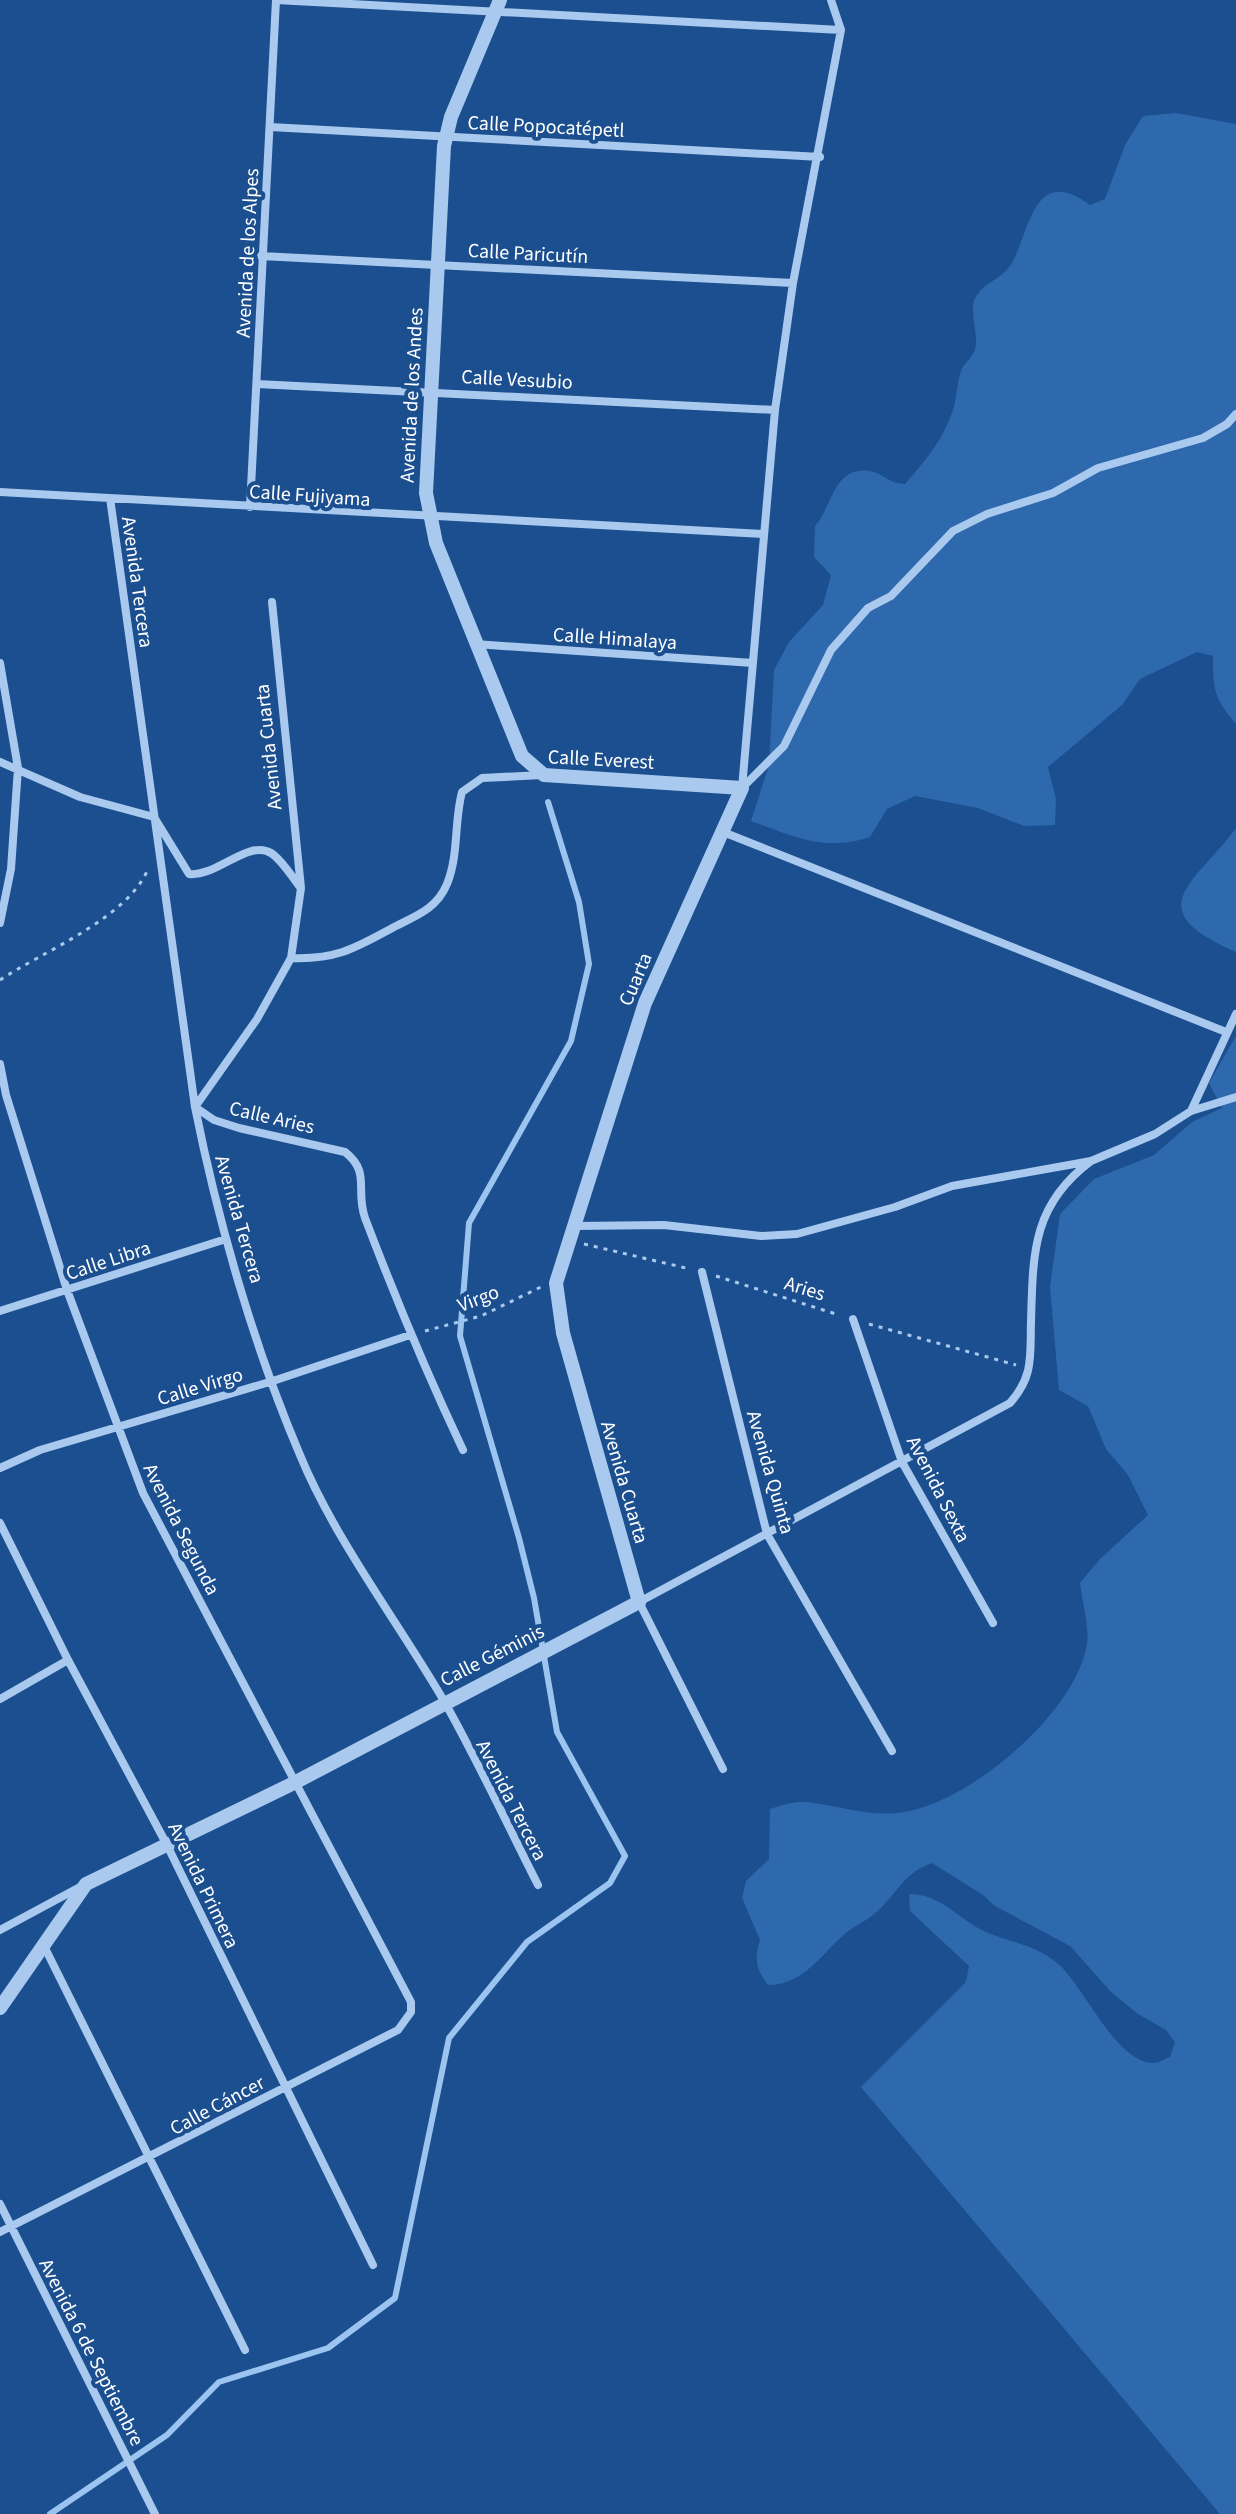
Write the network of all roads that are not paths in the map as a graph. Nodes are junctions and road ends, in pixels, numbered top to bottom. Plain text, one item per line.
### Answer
1 (276, 0) edge
2 (831, 0) edge
3 (498, 6) edge
4 (841, 30) junction
5 (270, 127) junction
6 (445, 137) junction
7 (820, 157) junction
8 (261, 256) junction
9 (439, 265) junction
10 (793, 283) junction
11 (257, 384) junction
12 (431, 391) junction
13 (775, 410) junction
14 (1236, 414) edge
15 (0, 492) edge
16 (110, 498) junction
17 (250, 507) junction
18 (428, 518) junction
19 (763, 534) junction
20 (272, 602) dead end
21 (475, 644) junction
22 (0, 663) edge
23 (753, 663) junction
24 (0, 762) edge
25 (18, 768) junction
26 (544, 775) junction
27 (742, 788) junction
28 (154, 817) junction
29 (723, 832) junction
30 (301, 888) junction
31 (0, 923) edge
32 (291, 958) junction
33 (1236, 1014) edge
34 (1226, 1032) junction
35 (0, 1064) edge
36 (1236, 1097) edge
37 (195, 1107) junction
38 (1191, 1111) junction
39 (1091, 1161) junction
40 (582, 1191) joint
41 (570, 1234) junction
42 (226, 1239) junction
43 (702, 1272) road end
44 (67, 1290) junction
45 (0, 1311) edge
46 (853, 1319) road end
47 (410, 1335) junction
48 (273, 1381) junction
49 (117, 1427) junction
50 (463, 1450) dead end
51 (902, 1462) junction
52 (0, 1468) edge
53 (0, 1523) edge
54 (767, 1534) junction
55 (639, 1602) junction
56 (993, 1623) dead end
57 (68, 1660) junction
58 (0, 1699) edge
59 (445, 1702) junction
60 (892, 1751) dead end
61 (723, 1769) dead end
62 (294, 1783) junction
63 (167, 1845) junction
64 (86, 1884) junction
65 (538, 1885) dead end
66 (0, 1930) edge
67 (43, 1945) junction
68 (401, 1981) joint
69 (0, 2008) edge
70 (284, 2088) junction
71 (147, 2159) junction
72 (0, 2204) edge
73 (11, 2227) junction
74 (0, 2232) edge
75 (373, 2265) dead end
76 (245, 2350) dead end
77 (155, 2514) edge

1 - 3 street
1 - 5 street, Avenida de los Alpes
2 - 4 street
3 - 4 street
3 - 6 street, Avenida de los Andes
4 - 7 street
5 - 6 street, Calle Popocatépetl
5 - 8 street, Avenida de los Alpes
6 - 7 street, Calle Popocatépetl
6 - 9 street, Avenida de los Andes
7 - 10 street
8 - 9 street, Calle Paricutín
8 - 11 street, Avenida de los Alpes
9 - 10 street, Calle Paricutín
9 - 12 street, Avenida de los Andes
10 - 13 street
11 - 12 street, Calle Vesubio
11 - 17 street, Avenida de los Alpes
12 - 13 street, Calle Vesubio
12 - 18 street, Avenida de los Andes
13 - 19 street
14 - 27 street
15 - 16 street, Calle Fujiyama
16 - 17 street, Calle Fujiyama
16 - 28 street, Avenida Tercera
17 - 18 street, Calle Fujiyama
18 - 19 street, Calle Fujiyama
18 - 21 street, Avenida de los Andes
19 - 23 street
20 - 30 street, Avenida Cuarta
21 - 23 street, Calle Himalaya
21 - 26 street, Avenida de los Andes
22 - 25 street
23 - 27 street
24 - 25 street
25 - 28 street
25 - 31 street
26 - 27 street, Calle Everest
26 - 32 street, Calle Everest
27 - 29 street, Cuarta
28 - 30 street
28 - 37 street, Avenida Tercera
29 - 34 street
29 - 40 street, Cuarta
30 - 32 street, Avenida Cuarta
32 - 37 street
33 - 34 street
34 - 38 street
35 - 44 street, Avenida Segunda
36 - 38 street
37 - 42 street, Avenida Tercera
37 - 47 street, Calle Aries
38 - 39 street
39 - 41 street
39 - 51 street, Calle Géminis
40 - 41 street, Avenida Cuarta
41 - 55 street, Avenida Cuarta
42 - 44 street, Calle Libra
42 - 48 street, Avenida Tercera
43 - 54 street, Avenida Quinta
44 - 45 street, Calle Libra
44 - 49 street, Avenida Segunda
46 - 51 street, Avenida Sexta
47 - 48 street, Calle Virgo
47 - 50 street
48 - 49 street, Calle Virgo
48 - 59 street, Avenida Tercera
49 - 52 street, Calle Virgo
49 - 62 street, Avenida Segunda
51 - 54 street, Calle Géminis
51 - 56 street, Avenida Sexta
53 - 57 street, Avenida Primera
54 - 55 street, Calle Géminis
54 - 60 street, Avenida Quinta
55 - 59 street, Calle Géminis
55 - 61 street, Avenida Cuarta
57 - 58 street
57 - 63 street, Avenida Primera
59 - 62 street, Calle Géminis
59 - 65 street, Avenida Tercera
62 - 63 street, Calle Géminis
62 - 68 street, Avenida Segunda
63 - 64 street, Calle Géminis
63 - 70 street, Avenida Primera
64 - 66 street
64 - 67 street, Calle Géminis
67 - 69 street, Calle Géminis
67 - 71 street
68 - 70 street, Calle Cáncer
70 - 71 street, Calle Cáncer
70 - 75 street, Avenida Primera
71 - 73 street, Calle Cáncer
71 - 76 street
72 - 73 street, Avenida 6 de Septiembre
73 - 74 street, Calle Cáncer
73 - 77 street, Avenida 6 de Septiembre

